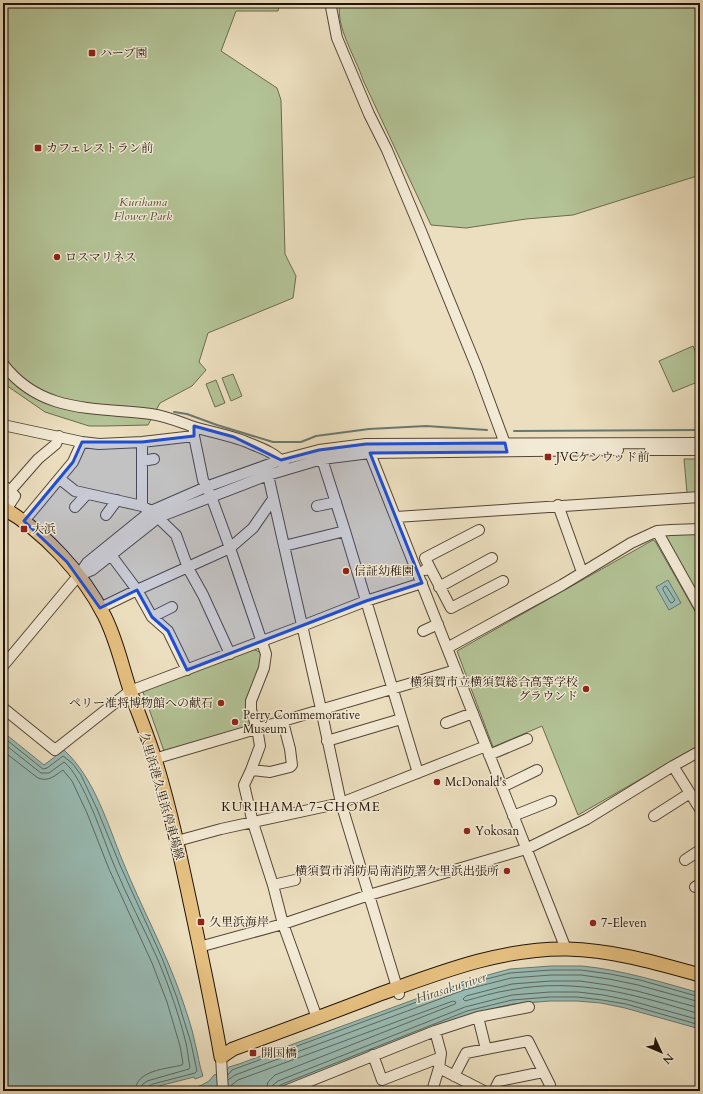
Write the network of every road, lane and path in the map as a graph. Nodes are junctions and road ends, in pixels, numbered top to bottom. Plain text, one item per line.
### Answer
1 (332, 3) edge
2 (3, 364) edge
3 (3, 425) edge
4 (194, 431) junction
5 (59, 436) junction
6 (82, 442) junction
7 (142, 442) junction
8 (700, 443) edge
9 (506, 448) junction
10 (700, 450) edge
11 (370, 453) junction
12 (154, 459) dead end
13 (322, 459) junction
14 (281, 460) junction
15 (142, 461) junction
16 (287, 468) junction
17 (268, 475) junction
18 (60, 479) junction
19 (7, 488) edge
20 (208, 492) junction
21 (87, 494) junction
22 (700, 497) edge
23 (273, 499) junction
24 (117, 500) junction
25 (336, 502) junction
26 (558, 505) junction
27 (142, 506) junction
28 (317, 506) dead end
29 (75, 507) dead end
30 (5, 509) edge
31 (155, 514) junction
32 (106, 515) dead end
33 (396, 517) junction
34 (24, 521) junction
35 (700, 529) edge
36 (479, 530) dead end
37 (345, 531) junction
38 (657, 531) junction
39 (284, 546) junction
40 (230, 548) junction
41 (111, 556) junction
42 (492, 558) dead end
43 (188, 568) junction
44 (430, 568) junction
45 (418, 572) junction
46 (582, 572) junction
47 (78, 576) junction
48 (503, 581) dead end
49 (422, 583) junction
50 (440, 587) junction
51 (137, 590) junction
52 (366, 601) junction
53 (100, 608) junction
54 (172, 608) dead end
55 (700, 608) edge
56 (152, 617) junction
57 (438, 624) junction
58 (302, 626) junction
59 (423, 631) dead end
60 (263, 641) junction
61 (447, 648) junction
62 (230, 654) junction
63 (3, 666) edge
64 (187, 670) junction
65 (456, 670) junction
66 (392, 689) junction
67 (130, 691) junction
68 (3, 708) edge
69 (321, 709) junction
70 (473, 712) junction
71 (401, 719) junction
72 (283, 722) junction
73 (446, 723) dead end
74 (257, 728) junction
75 (528, 739) dead end
76 (327, 741) junction
77 (488, 750) junction
78 (700, 751) edge
79 (154, 759) junction
80 (673, 766) junction
81 (251, 770) junction
82 (537, 770) dead end
83 (418, 773) junction
84 (502, 787) junction
85 (690, 794) junction
86 (552, 801) dead end
87 (341, 803) junction
88 (699, 804) edge
89 (513, 816) junction
90 (654, 816) dead end
91 (253, 823) junction
92 (177, 841) junction
93 (526, 849) junction
94 (700, 850) edge
95 (685, 860) dead end
96 (295, 880) dead end
97 (273, 885) junction
98 (369, 895) junction
99 (283, 924) junction
100 (199, 947) junction
101 (566, 949) junction
102 (700, 976) edge
103 (700, 983) edge
104 (398, 991) junction
105 (528, 1007) dead end
106 (478, 1017) junction
107 (317, 1018) junction
108 (435, 1031) junction
109 (486, 1050) junction
110 (373, 1055) junction
111 (221, 1062) junction
112 (439, 1063) junction
113 (543, 1072) junction
114 (454, 1076) junction
115 (222, 1091) edge
116 (286, 1091) edge
117 (432, 1091) edge
118 (484, 1091) edge
119 (494, 1091) edge
120 (548, 1091) edge

1 - 9 street
2 - 4 street
3 - 5 street
4 - 7 street
4 - 14 street
4 - 20 street
5 - 6 street
5 - 19 street
6 - 7 street
6 - 18 street
7 - 15 street
8 - 9 street
9 - 10 street
9 - 11 street
9 - 14 street
11 - 13 street
11 - 33 street
12 - 15 street
13 - 16 street
13 - 25 street
14 - 16 street
14 - 20 street
15 - 27 street
16 - 17 street
17 - 20 street
17 - 23 street
18 - 21 street
18 - 34 street
19 - 30 street
20 - 31 street
20 - 40 street
21 - 24 street
21 - 29 street
22 - 26 street
23 - 39 street
23 - 40 street
24 - 27 street
24 - 32 street
25 - 28 street
25 - 37 street
26 - 33 street
26 - 46 street
27 - 31 street
30 - 34 main road, 久里浜港久里浜停車場線
31 - 41 street
31 - 43 street
31 - 47 street
33 - 45 street
34 - 47 main road, 久里浜港久里浜停車場線
35 - 38 street
36 - 44 street
37 - 39 street
37 - 52 street
38 - 46 street
38 - 55 street
39 - 58 street
40 - 43 street
40 - 60 street
41 - 47 street
41 - 51 street
42 - 50 street
43 - 51 street
43 - 62 street
44 - 45 street
44 - 50 street
45 - 49 street
46 - 61 street
47 - 53 main road, 久里浜港久里浜停車場線
47 - 63 street
48 - 50 street
49 - 52 street
49 - 57 street
51 - 53 street
51 - 56 street
52 - 58 street
52 - 66 street
53 - 67 main road, 久里浜港久里浜停車場線
54 - 56 street
56 - 64 street
57 - 59 street
57 - 61 street
58 - 60 street
58 - 69 street
60 - 62 street
60 - 74 street
61 - 65 street
62 - 64 street
64 - 67 street
65 - 66 street
65 - 70 street
66 - 69 street
66 - 71 street
67 - 68 street
67 - 79 main road, 久里浜港久里浜停車場線
69 - 72 street
69 - 76 street
70 - 73 street
70 - 77 street
71 - 76 street
71 - 83 street
72 - 74 street
72 - 81 street
74 - 79 street
74 - 81 street
75 - 77 street
76 - 87 street
77 - 83 street
77 - 84 street
78 - 80 street
79 - 92 main road, 久里浜港久里浜停車場線
80 - 85 street
80 - 93 street
81 - 91 street
82 - 84 street
83 - 87 street
84 - 89 street
85 - 88 street
85 - 90 street
86 - 89 street
87 - 91 street
87 - 98 street
89 - 93 street
91 - 92 street
91 - 97 street
92 - 100 main road, 久里浜港久里浜停車場線
93 - 98 street
93 - 101 street
94 - 95 street
96 - 97 street
97 - 99 street
98 - 99 street
98 - 104 street
99 - 100 street
99 - 107 street
100 - 111 main road, 久里浜港久里浜停車場線
101 - 102 main road
101 - 104 main road
103 - 104 main road
104 - 107 main road
104 - 111 main road
105 - 106 street
106 - 108 street
106 - 109 street
107 - 111 main road
108 - 110 street
108 - 112 street
109 - 113 street
109 - 114 street
110 - 112 street
110 - 116 street
111 - 115 street
112 - 114 street
112 - 117 street
113 - 119 street
113 - 120 street
114 - 118 street

